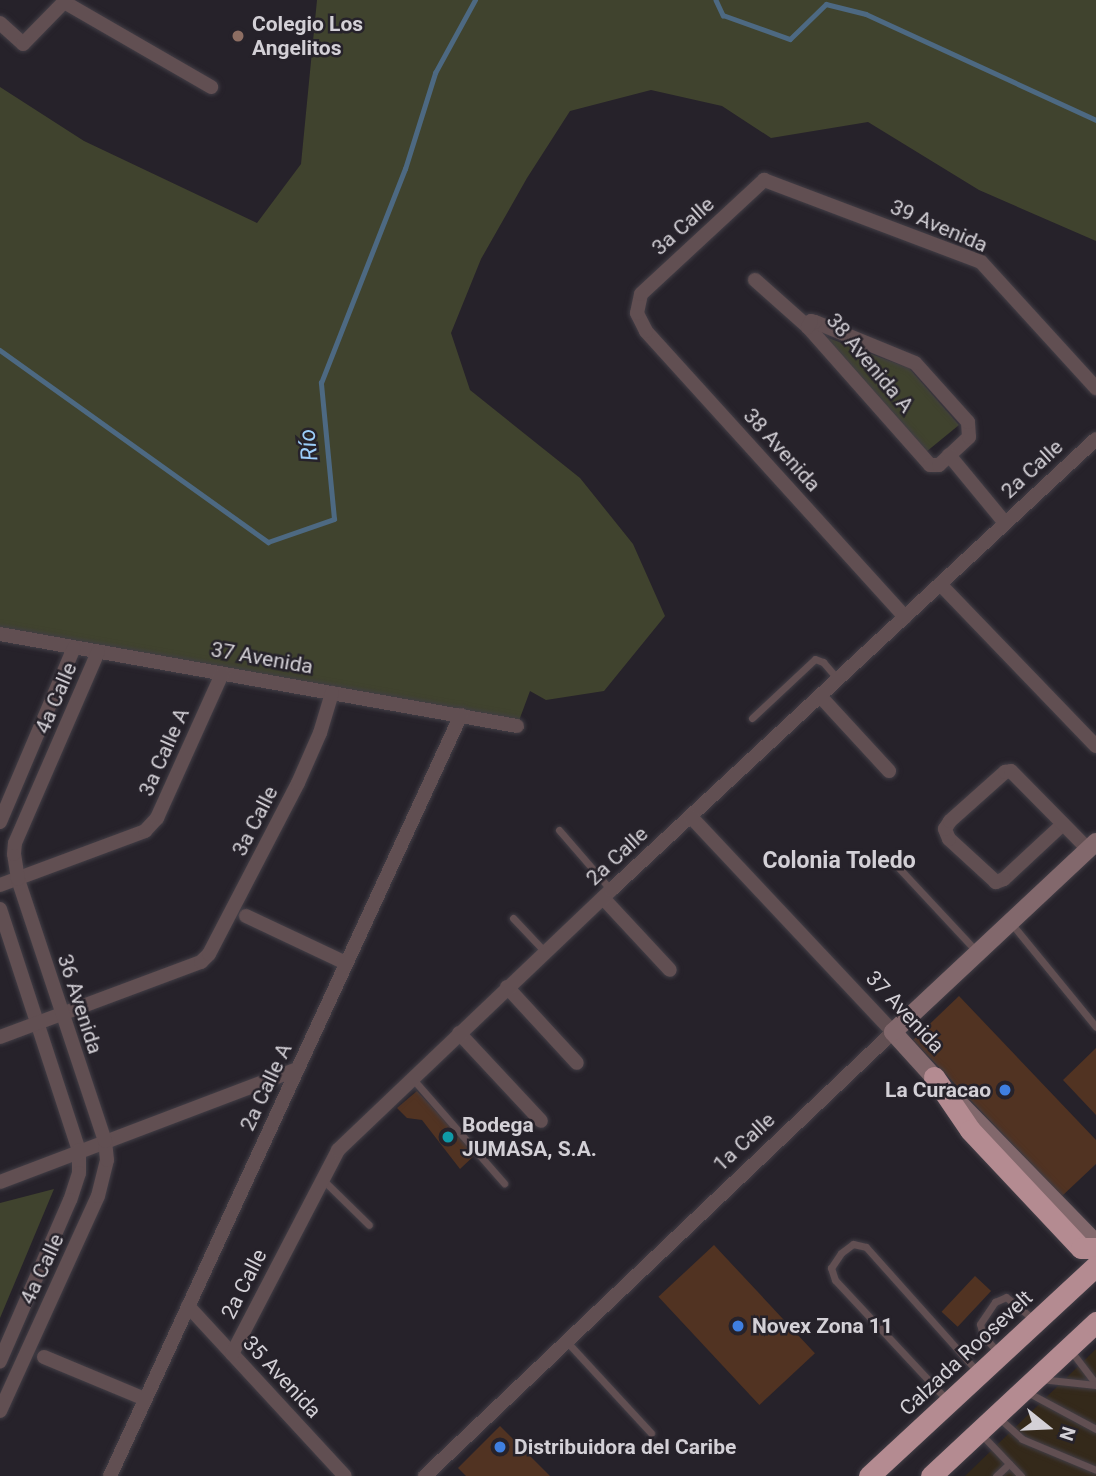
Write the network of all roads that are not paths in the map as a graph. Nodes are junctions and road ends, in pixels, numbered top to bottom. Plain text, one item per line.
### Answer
1 (65, 1) edge
2 (0, 23) edge
3 (211, 87) dead end
4 (764, 180) joint
5 (755, 280) dead end
6 (637, 307) joint
7 (808, 327) junction
8 (1096, 388) edge
9 (1096, 439) edge
10 (949, 455) junction
11 (1005, 523) junction
12 (940, 584) junction
13 (905, 617) junction
14 (0, 634) edge
15 (74, 648) junction
16 (99, 652) junction
17 (222, 674) junction
18 (838, 679) junction
19 (332, 692) junction
20 (820, 696) junction
21 (461, 715) junction
22 (752, 718) dead end
23 (517, 726) dead end
24 (1096, 746) edge
25 (889, 771) dead end
26 (690, 816) junction
27 (0, 822) edge
28 (1063, 824) junction
29 (559, 830) dead end
30 (1094, 850) edge
31 (896, 865) dead end
32 (18, 879) junction
33 (0, 885) edge
34 (607, 894) junction
35 (0, 909) edge
36 (246, 916) dead end
37 (513, 918) dead end
38 (1010, 922) junction
39 (545, 953) junction
40 (978, 953) junction
41 (346, 963) junction
42 (670, 970) dead end
43 (507, 988) junction
44 (61, 1014) junction
45 (37, 1023) junction
46 (1096, 1027) edge
47 (893, 1032) junction
48 (459, 1033) junction
49 (0, 1037) edge
50 (577, 1063) dead end
51 (297, 1069) junction
52 (412, 1077) junction
53 (934, 1077) joint
54 (541, 1121) dead end
55 (104, 1141) junction
56 (79, 1150) junction
57 (321, 1178) junction
58 (0, 1182) edge
59 (504, 1183) dead end
60 (369, 1225) dead end
61 (1093, 1243) edge
62 (1096, 1266) edge
63 (188, 1306) junction
64 (1036, 1321) junction
65 (1096, 1322) edge
66 (8, 1342) junction
67 (566, 1342) junction
68 (1069, 1347) junction
69 (28, 1350) junction
70 (232, 1354) junction
71 (1000, 1355) junction
72 (44, 1357) dead end
73 (0, 1361) edge
74 (980, 1374) junction
75 (1029, 1384) junction
76 (1096, 1385) edge
77 (145, 1399) junction
78 (949, 1402) junction
79 (0, 1411) edge
80 (996, 1415) junction
81 (1096, 1429) edge
82 (979, 1432) junction
83 (651, 1433) dead end
84 (1009, 1464) junction
85 (1096, 1470) edge
86 (110, 1476) edge
87 (345, 1476) edge
88 (425, 1476) edge
89 (869, 1476) edge
90 (932, 1476) edge
91 (996, 1476) edge
92 (1021, 1476) edge

1 - 2 street
1 - 3 street
4 - 6 street, 3a Calle
4 - 8 street, 39 Avenida
5 - 7 street
6 - 13 street, 38 Avenida
7 - 10 street, 38 Avenida A
7 - 10 street, 38 Avenida A
9 - 11 street, 2a Calle
10 - 11 street
11 - 12 street, 2a Calle
12 - 13 street, 2a Calle
12 - 24 street
13 - 18 street, 2a Calle
14 - 15 street, 37 Avenida
15 - 16 street, 37 Avenida
15 - 27 street, 4a Calle
16 - 17 street, 37 Avenida
16 - 32 street, 4a Calle
17 - 19 street, 37 Avenida
17 - 32 street, 3a Calle A
18 - 20 street, 2a Calle
18 - 22 lane
19 - 21 street, 37 Avenida
19 - 44 street, 3a Calle
20 - 25 street
20 - 26 street, 2a Calle
21 - 23 street, 37 Avenida
21 - 41 street, 2a Calle A
26 - 34 street, 2a Calle
26 - 47 street, 37 Avenida
28 - 28 street
28 - 30 street
29 - 34 lane
30 - 38 street, 1a Calle
31 - 40 lane
32 - 33 street, 3a Calle A
32 - 44 street, 36 Avenida
34 - 39 street, 2a Calle
34 - 42 street
35 - 45 street
36 - 41 street
37 - 39 lane
38 - 40 street, 1a Calle
38 - 46 lane
39 - 43 street, 2a Calle
40 - 47 street, 1a Calle
41 - 51 street, 2a Calle A
43 - 48 street, 2a Calle
43 - 50 street
44 - 45 street
44 - 55 street, 36 Avenida
45 - 49 street
45 - 56 street
47 - 53 street, 37 Avenida
47 - 67 street, 1a Calle
48 - 52 street, 2a Calle
48 - 54 street
51 - 55 street
51 - 63 street, 2a Calle A
52 - 57 street, 2a Calle
52 - 59 lane
53 - 61 highway
55 - 56 street
55 - 69 street, 4a Calle
56 - 58 street
56 - 66 street
57 - 60 lane
57 - 70 street, 2a Calle
62 - 64 highway, Calzada Roosevelt
63 - 70 street, 35 Avenida
63 - 77 street, 2a Calle A
64 - 71 highway, Calzada Roosevelt
64 - 71 lane
65 - 68 highway
66 - 69 street
66 - 73 street
67 - 83 lane
67 - 88 street, 1a Calle
68 - 75 highway
68 - 76 lane
69 - 79 street, 4a Calle
70 - 87 street, 35 Avenida
71 - 74 highway, Calzada Roosevelt
72 - 77 street
74 - 78 highway, Calzada Roosevelt
74 - 78 lane
75 - 76 lane
75 - 80 highway
75 - 81 lane
77 - 86 street, 2a Calle A
78 - 89 highway, Calzada Roosevelt
80 - 82 highway
80 - 85 lane
82 - 84 lane
82 - 90 highway
84 - 91 lane
84 - 92 lane

